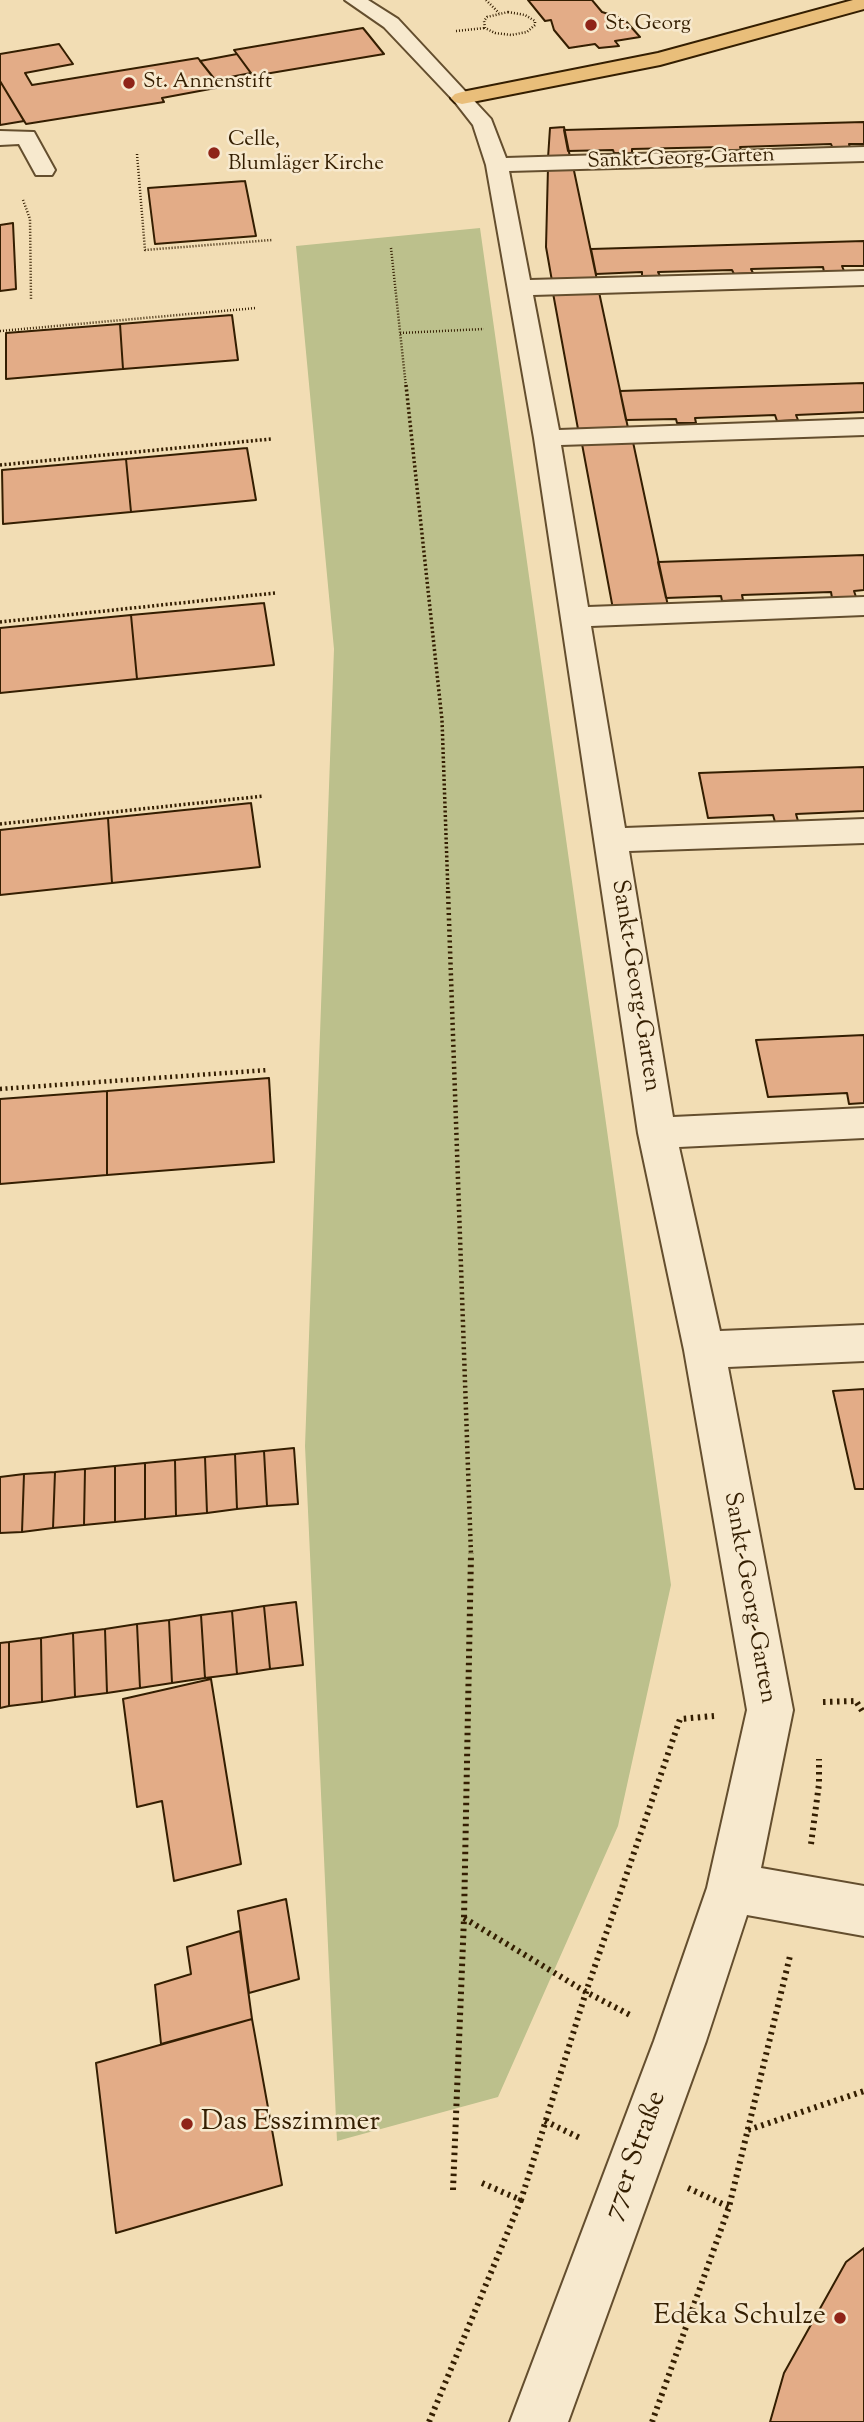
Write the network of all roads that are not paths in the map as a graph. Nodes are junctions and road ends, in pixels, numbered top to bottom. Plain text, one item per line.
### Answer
1 (355, 0) edge
2 (864, 3) edge
3 (462, 98) junction
4 (0, 138) edge
5 (864, 154) edge
6 (497, 165) junction
7 (44, 170) dead end
8 (864, 278) edge
9 (519, 288) junction
10 (864, 427) edge
11 (547, 438) junction
12 (864, 606) edge
13 (575, 617) junction
14 (864, 831) edge
15 (611, 840) junction
16 (864, 1123) edge
17 (656, 1133) junction
18 (864, 1343) edge
19 (704, 1350) junction
20 (732, 1888) junction
21 (864, 1911) edge
22 (538, 2422) edge

1 - 3 street, Sankt-Georg-Garten
2 - 3 main road
3 - 6 street, Sankt-Georg-Garten
4 - 7 street
5 - 6 street, Sankt-Georg-Garten
6 - 9 street, Sankt-Georg-Garten
8 - 9 street
9 - 11 street, Sankt-Georg-Garten
10 - 11 street
11 - 13 street, Sankt-Georg-Garten
12 - 13 street
13 - 15 street, Sankt-Georg-Garten
14 - 15 street
15 - 17 street, Sankt-Georg-Garten
16 - 17 street
17 - 19 street, Sankt-Georg-Garten
18 - 19 street
19 - 20 street, Sankt-Georg-Garten
20 - 21 street
20 - 22 street, 77er Straße

